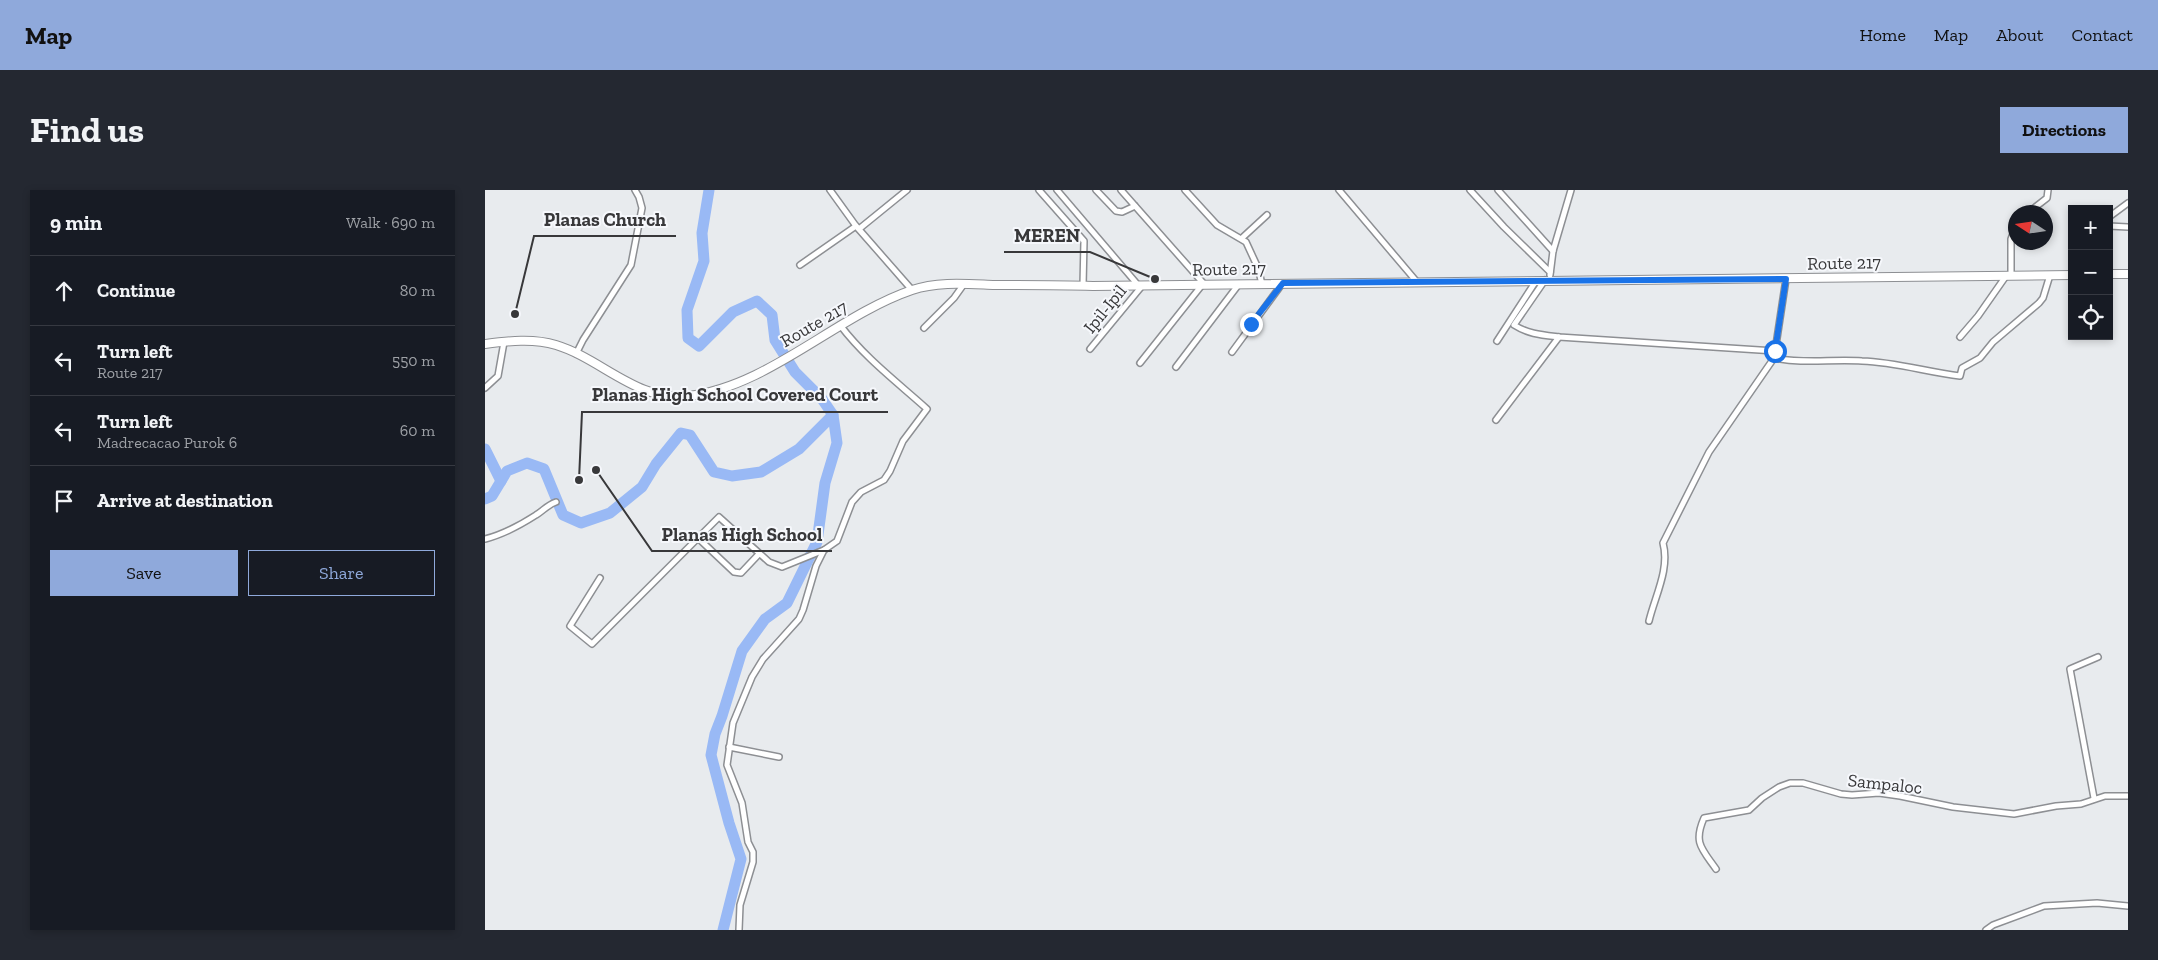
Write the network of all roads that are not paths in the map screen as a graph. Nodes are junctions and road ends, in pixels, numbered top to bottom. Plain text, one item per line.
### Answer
1 (635, 190) edge
2 (830, 190) edge
3 (907, 190) edge
4 (1039, 190) edge
5 (1057, 190) edge
6 (1095, 190) edge
7 (1121, 190) edge
8 (1185, 190) edge
9 (1339, 190) edge
10 (1470, 190) edge
11 (1498, 190) edge
12 (1571, 190) edge
13 (2048, 190) edge
14 (2128, 203) edge
15 (2038, 205) edge
16 (1135, 206) junction
17 (2113, 214) edge
18 (1267, 215) dead end
19 (2113, 226) edge
20 (858, 227) junction
21 (2128, 227) edge
22 (1242, 238) junction
23 (2010, 250) edge
24 (1553, 251) junction
25 (800, 265) dead end
26 (2068, 274) edge
27 (2113, 274) edge
28 (2128, 274) edge
29 (2008, 275) junction
30 (2050, 275) junction
31 (1546, 278) junction
32 (1786, 279) junction
33 (1417, 282) junction
34 (1283, 283) junction
35 (964, 284) junction
36 (1203, 284) junction
37 (1239, 284) junction
38 (1262, 284) junction
39 (1140, 285) junction
40 (1083, 286) junction
41 (912, 290) junction
42 (840, 325) junction
43 (924, 328) dead end
44 (1559, 337) junction
45 (1960, 337) dead end
46 (1497, 341) dead end
47 (503, 342) junction
48 (485, 344) edge
49 (1090, 349) dead end
50 (1775, 351) junction
51 (1232, 352) dead end
52 (576, 354) junction
53 (1774, 358) junction
54 (1140, 363) dead end
55 (1176, 367) dead end
56 (485, 388) edge
57 (1496, 420) dead end
58 (556, 502) dead end
59 (697, 538) junction
60 (485, 539) edge
61 (824, 550) junction
62 (759, 554) junction
63 (600, 578) dead end
64 (1649, 621) dead end
65 (2099, 657) dead end
66 (729, 747) junction
67 (779, 757) dead end
68 (2128, 796) edge
69 (2095, 798) junction
70 (1716, 869) dead end
71 (2128, 906) edge
72 (739, 930) edge
73 (1986, 930) edge

1 - 52 street
2 - 20 street
3 - 20 street
4 - 40 street
5 - 39 street
6 - 16 street
7 - 16 street
8 - 22 street
9 - 33 street
10 - 31 street
11 - 24 street
12 - 24 street
13 - 15 street
14 - 17 street
16 - 36 street
18 - 22 street
19 - 21 street
20 - 25 street
20 - 41 street
22 - 38 street
23 - 29 street
24 - 31 street
26 - 30 main road, Route 217
27 - 28 main road
29 - 30 main road, Route 217
29 - 32 main road, Route 217
29 - 45 street
30 - 53 street
31 - 32 main road, Route 217
31 - 33 main road, Route 217
31 - 44 street
31 - 46 street
32 - 50 street
33 - 34 main road, Route 217
34 - 38 main road, Route 217
34 - 51 street
35 - 40 main road, Route 217
35 - 41 main road, Route 217
35 - 43 street
36 - 37 main road, Route 217
36 - 39 main road, Route 217
36 - 54 street
37 - 38 main road, Route 217
37 - 55 street
39 - 40 main road, Route 217
39 - 49 street, Ipil-Ipil
41 - 42 main road, Route 217
42 - 52 main road, Route 217
42 - 61 street
44 - 50 street
44 - 57 street
47 - 48 main road, Route 217
47 - 52 main road, Route 217
47 - 56 street
50 - 53 street
53 - 64 street
58 - 60 street
59 - 62 street
59 - 62 street
59 - 63 street
61 - 62 street
61 - 66 street
65 - 69 street
66 - 67 street
66 - 72 street
68 - 69 street, Sampaloc
69 - 70 street, Sampaloc
71 - 73 street

